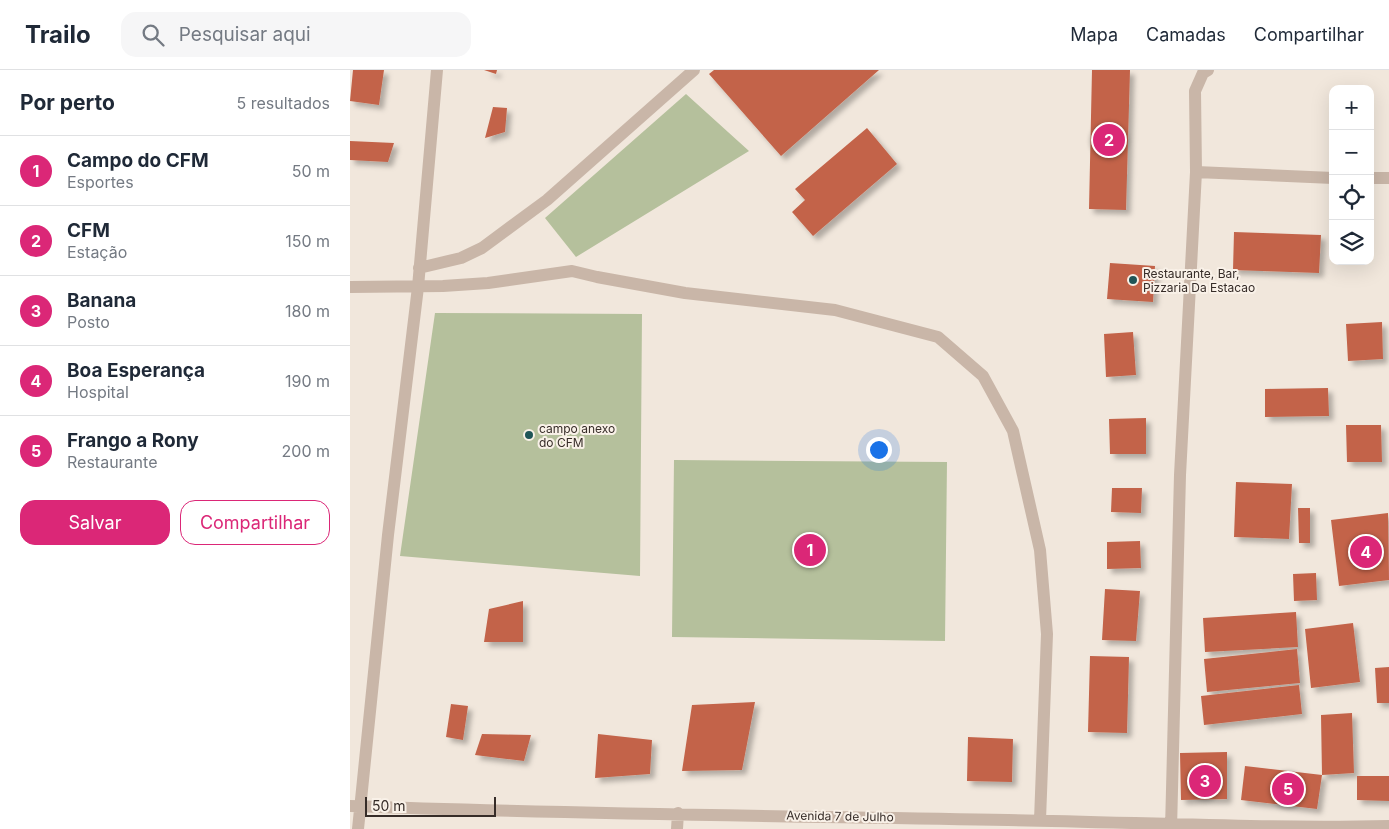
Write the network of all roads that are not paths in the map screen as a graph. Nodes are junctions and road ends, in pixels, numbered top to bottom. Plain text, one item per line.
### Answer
1 (437, 70) edge
2 (694, 70) edge
3 (1208, 70) edge
4 (1196, 172) junction
5 (1329, 178) edge
6 (1374, 178) edge
7 (1389, 178) edge
8 (419, 268) junction
9 (350, 287) edge
10 (418, 287) junction
11 (355, 806) edge
12 (678, 814) junction
13 (1040, 820) junction
14 (1389, 826) edge
15 (1170, 827) edge
16 (358, 829) edge
17 (677, 829) edge

1 - 8 street
2 - 8 street
3 - 4 street
4 - 5 street
4 - 15 street
6 - 7 street
8 - 10 street
9 - 10 street
10 - 11 street
10 - 13 street
11 - 12 street, Avenida 7 de Julho
11 - 16 street
12 - 13 street, Avenida 7 de Julho
12 - 17 street
13 - 15 street, Avenida 7 de Julho
14 - 15 street, Avenida 7 de Julho

